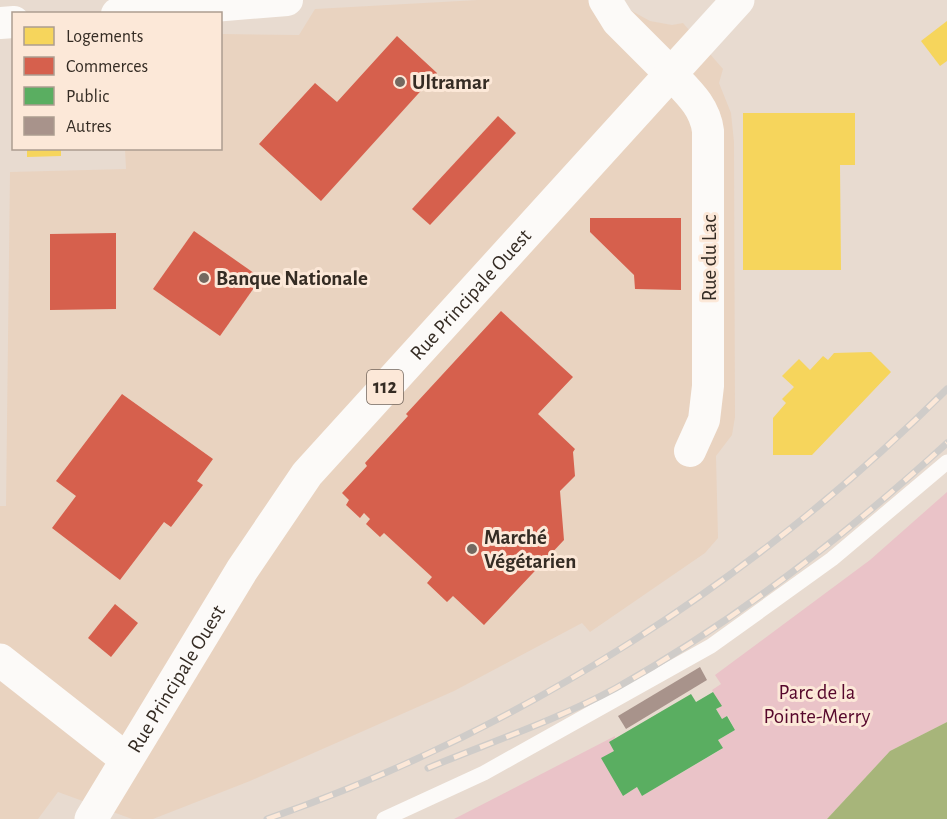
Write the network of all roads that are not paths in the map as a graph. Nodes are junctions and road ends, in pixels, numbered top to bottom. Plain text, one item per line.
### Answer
1 (287, 0) edge
2 (605, 0) edge
3 (738, 0) edge
4 (141, 12) edge
5 (670, 73) junction
6 (690, 452) dead end
7 (947, 462) edge
8 (0, 660) edge
9 (126, 759) junction
10 (91, 819) edge
11 (384, 819) edge

1 - 4 street
2 - 5 main road
3 - 5 main road, Rue Principale Ouest / 112
5 - 6 street, Rue du Lac
5 - 9 main road, Rue Principale Ouest / 112
7 - 11 lane
8 - 9 main road
9 - 10 main road, Rue Principale Ouest / 112

